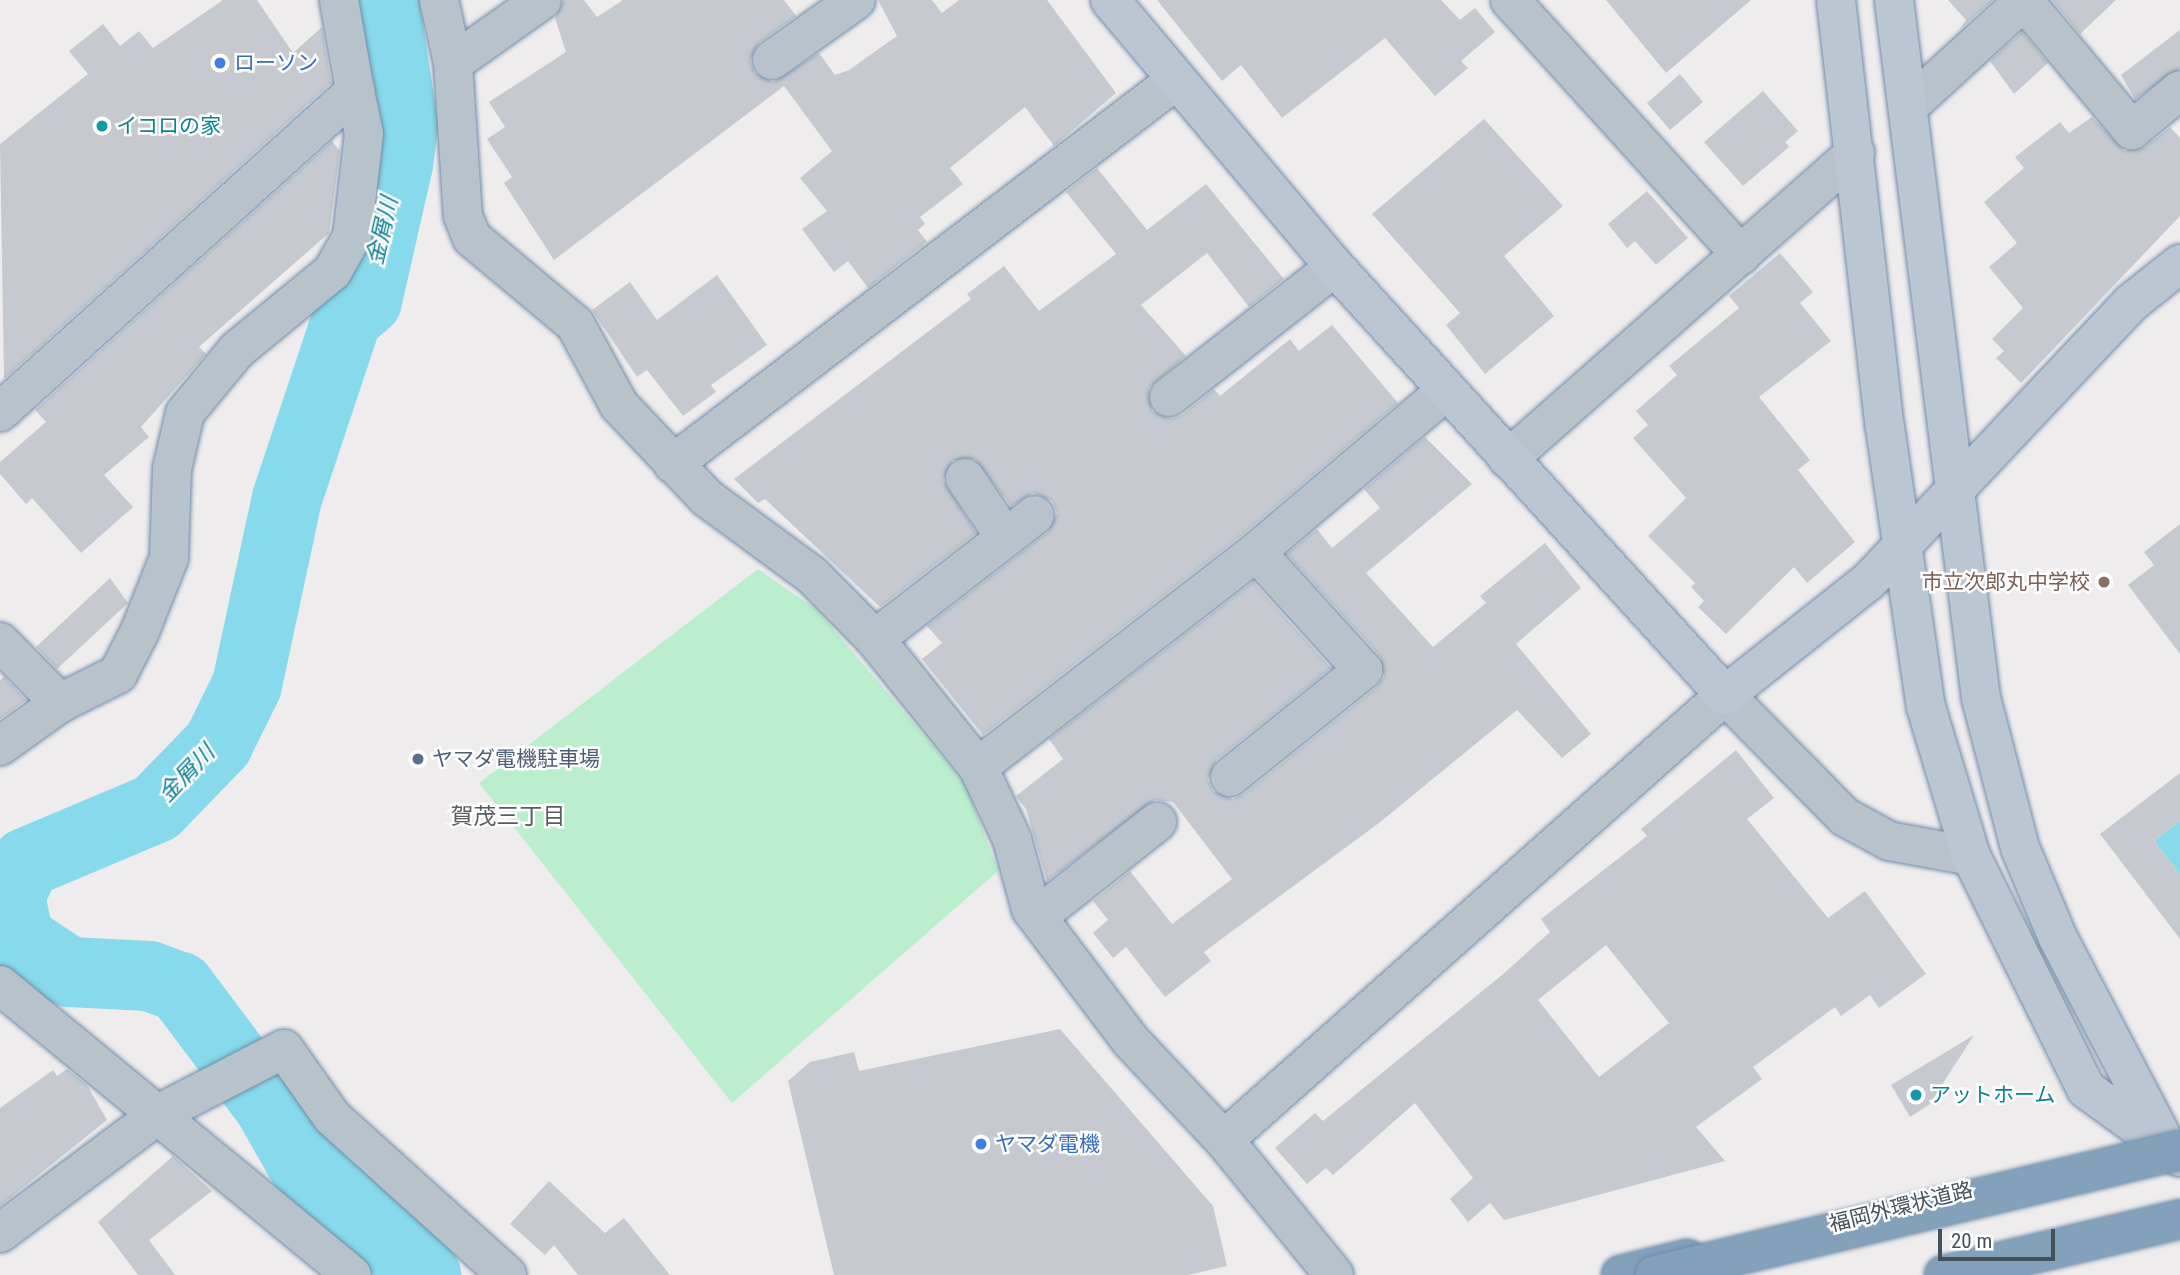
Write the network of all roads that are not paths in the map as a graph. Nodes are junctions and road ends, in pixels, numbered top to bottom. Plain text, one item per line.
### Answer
1 (339, 0) edge
2 (439, 0) edge
3 (542, 0) edge
4 (856, 0) edge
5 (1110, 0) edge
6 (1510, 0) edge
7 (1836, 0) edge
8 (1894, 0) edge
9 (2024, 1) edge
10 (772, 60) dead end
11 (453, 64) junction
12 (1175, 81) junction
13 (2180, 90) edge
14 (355, 91) junction
15 (1910, 105) junction
16 (1855, 153) junction
17 (1741, 256) junction
18 (2180, 264) edge
19 (1335, 267) junction
20 (1446, 391) junction
21 (1169, 397) dead end
22 (0, 412) edge
23 (1507, 459) junction
24 (673, 464) junction
25 (965, 478) dead end
26 (1958, 488) junction
27 (1035, 515) dead end
28 (1005, 537) junction
29 (1906, 542) junction
30 (1256, 552) junction
31 (875, 639) junction
32 (0, 642) edge
33 (1725, 695) junction
34 (60, 704) junction
35 (0, 746) edge
36 (978, 766) junction
37 (1230, 778) dead end
38 (1157, 822) dead end
39 (1970, 856) junction
40 (1038, 916) junction
41 (0, 985) edge
42 (162, 1112) junction
43 (1224, 1140) junction
44 (2176, 1146) edge
45 (2180, 1219) edge
46 (2180, 1228) edge
47 (0, 1233) edge
48 (352, 1275) edge
49 (507, 1275) edge
50 (1334, 1275) edge
51 (1621, 1275) edge
52 (1655, 1275) edge
53 (1944, 1275) edge
54 (1972, 1275) edge

1 - 14 street
2 - 11 street
3 - 11 street
4 - 10 street
5 - 12 street
6 - 17 street
7 - 16 street
8 - 15 street
9 - 13 street
9 - 15 street
11 - 24 street
12 - 19 street
12 - 24 street
14 - 22 street
14 - 34 street
15 - 26 street
16 - 17 street
16 - 29 street
17 - 23 street
18 - 26 street
19 - 20 street
19 - 21 street
20 - 23 street
20 - 30 street
23 - 33 street
24 - 31 street
25 - 28 street
26 - 29 street
26 - 44 street
27 - 28 street
28 - 31 street
29 - 33 street
29 - 39 street
30 - 36 street
30 - 37 street
31 - 36 street
32 - 34 street
33 - 39 street
33 - 43 street
34 - 35 street
36 - 40 street
38 - 40 street
39 - 44 street
40 - 43 street
41 - 42 street
42 - 47 street
42 - 48 street
42 - 49 street
43 - 50 street
44 - 51 highway, 福岡外環状道路
44 - 52 highway, bridge
45 - 53 highway
46 - 54 highway

